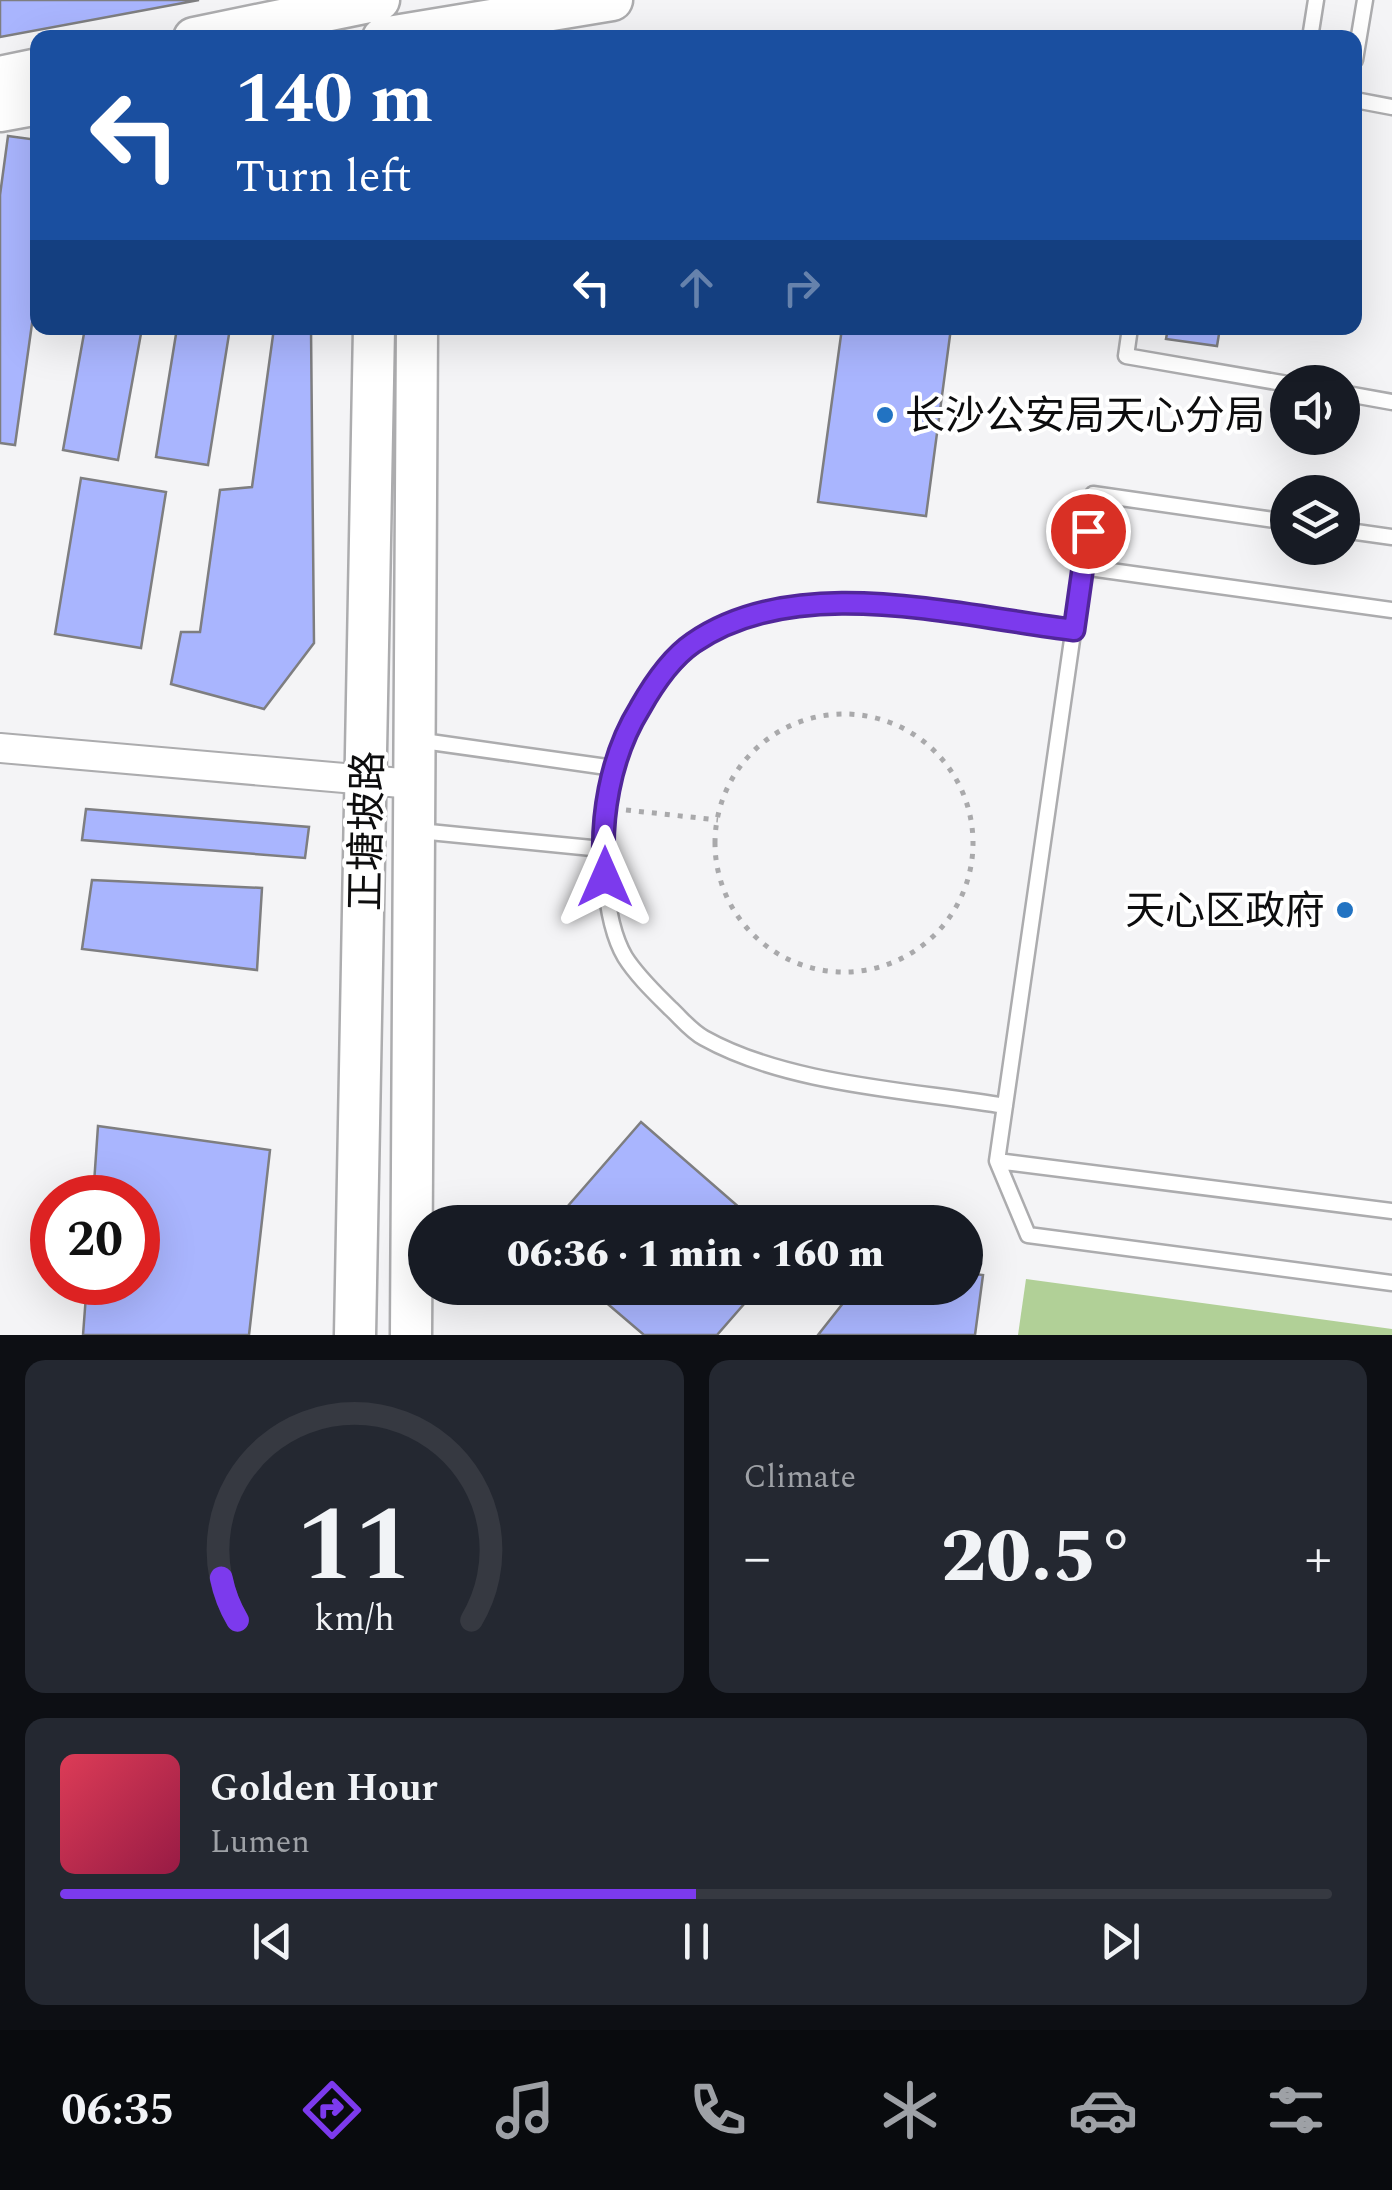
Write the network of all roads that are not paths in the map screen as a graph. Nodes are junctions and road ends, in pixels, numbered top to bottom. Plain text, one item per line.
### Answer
1 (382, 0) edge
2 (612, 0) edge
3 (1316, 0) edge
4 (1365, 0) edge
5 (431, 21) edge
6 (234, 30) edge
7 (384, 30) edge
8 (405, 30) edge
9 (1311, 30) edge
10 (1360, 30) edge
11 (30, 71) edge
12 (0, 77) edge
13 (1362, 101) edge
14 (30, 106) edge
15 (1392, 107) edge
16 (0, 112) edge
17 (374, 335) edge
18 (417, 335) edge
19 (1129, 335) edge
20 (1270, 381) edge
21 (1360, 396) edge
22 (1392, 402) edge
23 (1270, 519) edge
24 (1360, 533) edge
25 (1392, 537) edge
26 (1082, 567) junction
27 (1392, 610) edge
28 (1074, 630) junction
29 (413, 740) junction
30 (0, 748) edge
31 (614, 768) junction
32 (367, 780) junction
33 (413, 784) junction
34 (413, 830) junction
35 (602, 849) junction
36 (1005, 1106) junction
37 (997, 1161) junction
38 (1392, 1211) edge
39 (1392, 1283) edge
40 (354, 1335) edge
41 (411, 1335) edge

1 - 6 street
1 - 7 street
2 - 5 street
3 - 9 lane
4 - 10 lane
5 - 8 street
11 - 12 street
13 - 15 lane
14 - 16 street
17 - 32 street, 正塘坡路
18 - 29 street, 正塘坡路
19 - 20 lane
21 - 22 lane
23 - 26 lane
24 - 25 lane
26 - 27 lane
26 - 28 lane
28 - 31 lane
28 - 36 lane
29 - 31 lane
29 - 33 street, 正塘坡路
30 - 32 street
31 - 35 lane
32 - 33 street
32 - 40 street, 正塘坡路
33 - 34 street, 正塘坡路
34 - 35 lane
34 - 41 street, 正塘坡路
35 - 36 lane
36 - 37 lane
37 - 38 lane
37 - 39 lane

